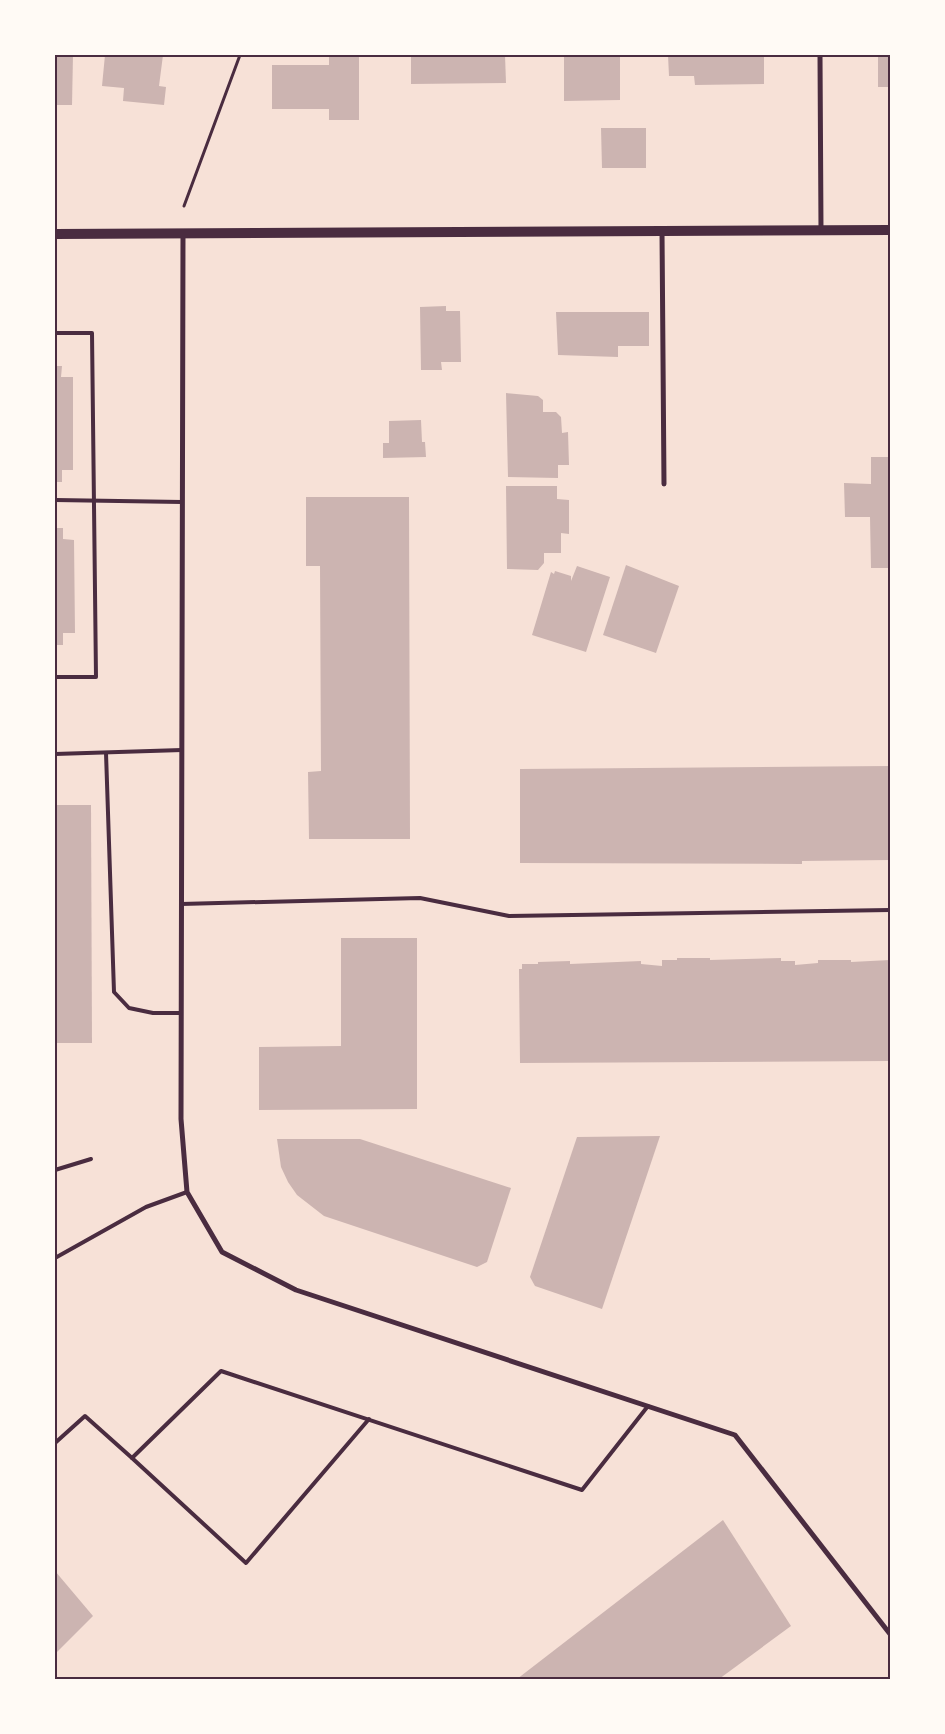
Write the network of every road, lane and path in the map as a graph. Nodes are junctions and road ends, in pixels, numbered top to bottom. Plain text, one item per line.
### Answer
1 (240, 55) edge
2 (820, 55) edge
3 (184, 206) dead end
4 (821, 230) junction
5 (890, 230) edge
6 (662, 231) junction
7 (55, 234) edge
8 (183, 234) junction
9 (55, 333) edge
10 (664, 484) dead end
11 (55, 500) edge
12 (94, 500) junction
13 (182, 502) junction
14 (55, 677) edge
15 (182, 750) junction
16 (106, 753) junction
17 (55, 754) edge
18 (181, 904) junction
19 (890, 910) edge
20 (181, 1013) junction
21 (91, 1159) dead end
22 (55, 1170) edge
23 (187, 1192) junction
24 (55, 1258) edge
25 (648, 1406) junction
26 (369, 1419) junction
27 (55, 1443) edge
28 (132, 1458) junction
29 (890, 1634) edge

1 - 3 path
2 - 4 street
4 - 5 main road
4 - 6 main road
6 - 8 main road
6 - 10 street
7 - 8 main road
8 - 13 street
9 - 12 lane
11 - 12 lane
12 - 13 lane
12 - 14 lane
13 - 15 street
15 - 16 lane
15 - 18 street
16 - 17 lane
16 - 20 lane
18 - 19 lane
18 - 20 street
20 - 23 street
21 - 22 lane
23 - 24 lane
23 - 25 street
25 - 26 lane
25 - 29 street
26 - 28 lane
26 - 28 lane
27 - 28 lane

